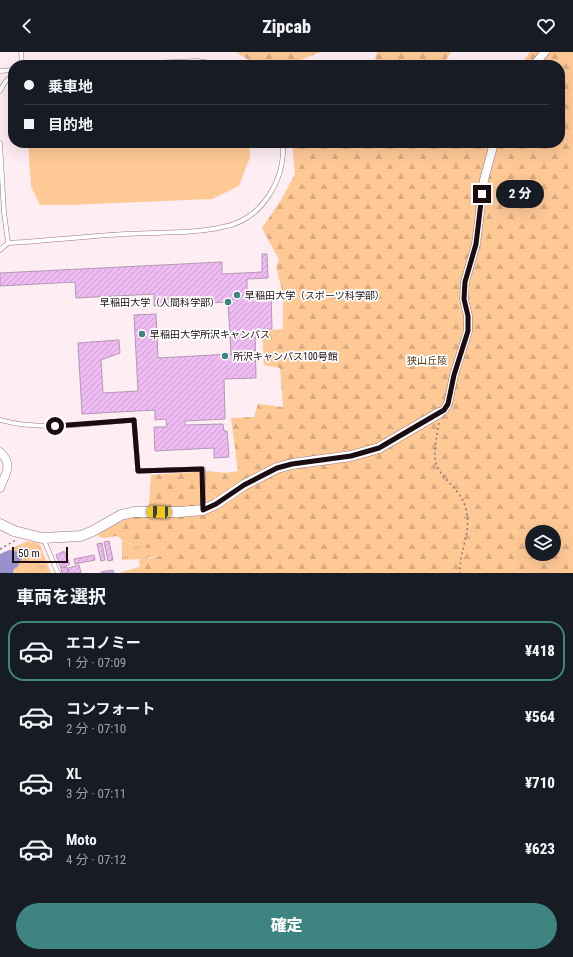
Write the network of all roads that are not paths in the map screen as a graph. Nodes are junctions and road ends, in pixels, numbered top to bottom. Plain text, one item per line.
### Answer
1 (545, 52) edge
2 (538, 60) edge
3 (8, 79) edge
4 (0, 91) edge
5 (0, 143) edge
6 (283, 148) edge
7 (493, 148) edge
8 (8, 243) junction
9 (0, 250) edge
10 (439, 413) joint
11 (0, 420) edge
12 (0, 452) edge
13 (0, 488) edge
14 (203, 510) junction
15 (0, 524) edge
16 (42, 538) junction
17 (58, 573) edge

1 - 2 street
3 - 4 lane
5 - 8 lane
6 - 8 lane
7 - 10 street
8 - 9 lane
10 - 14 street
11 - 14 lane
12 - 13 street
14 - 16 street
15 - 16 street
16 - 17 lane

